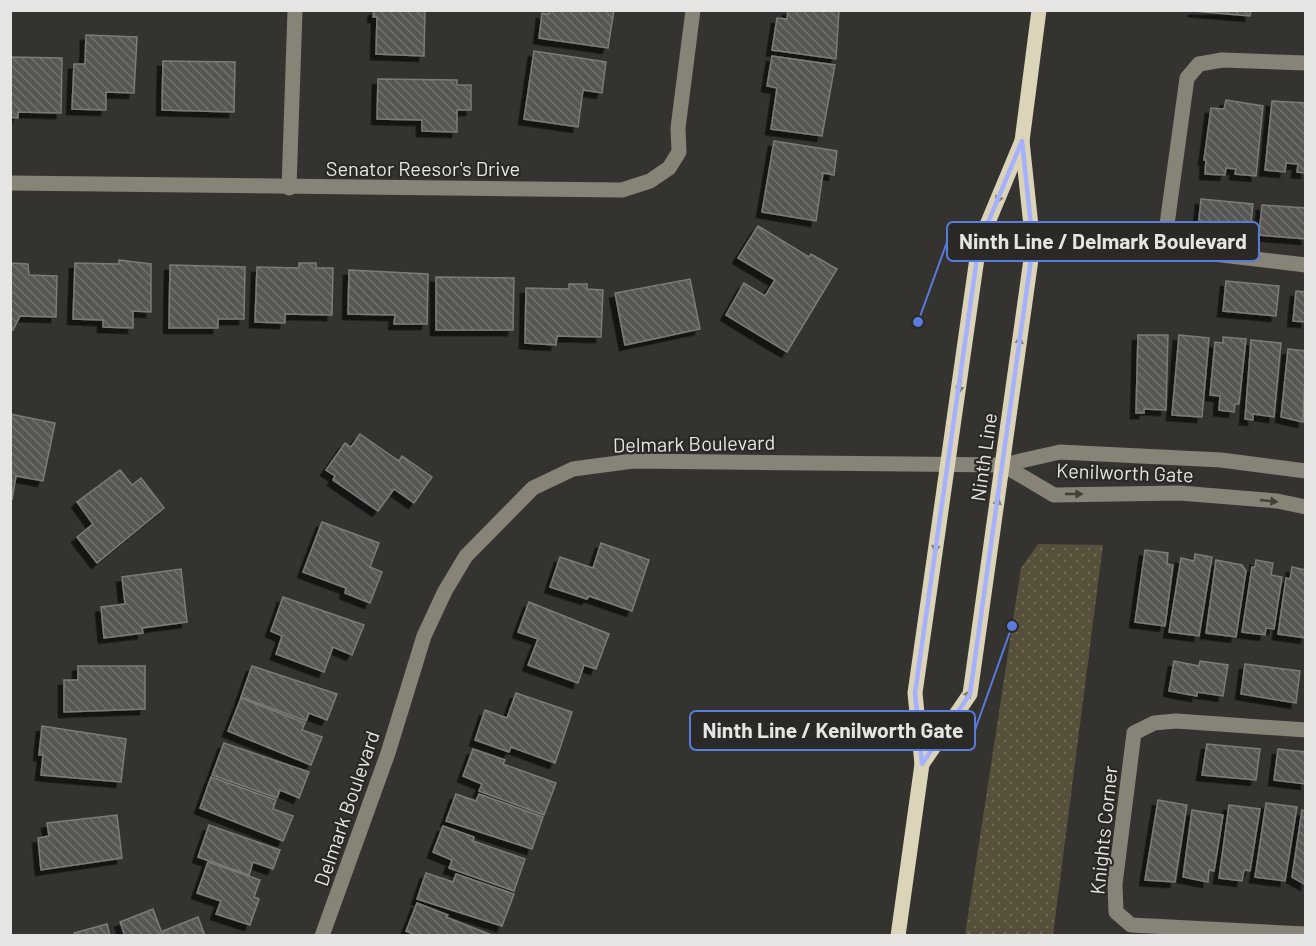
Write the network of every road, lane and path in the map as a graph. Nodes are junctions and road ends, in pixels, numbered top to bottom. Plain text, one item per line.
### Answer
1 (296, 10) edge
2 (693, 10) edge
3 (1039, 10) edge
4 (1305, 63) edge
5 (1022, 141) junction
6 (10, 183) edge
7 (289, 188) junction
8 (1305, 265) edge
9 (947, 465) junction
10 (1003, 465) junction
11 (1305, 471) edge
12 (1305, 507) edge
13 (1305, 730) edge
14 (922, 764) junction
15 (1255, 933) edge
16 (1305, 934) edge
17 (322, 936) edge
18 (898, 936) edge

1 - 7 street
2 - 7 street, Senator Reesor's Drive
3 - 5 main road, Ninth Line
4 - 8 street
5 -> 9 main road, Ninth Line
10 -> 5 main road, Ninth Line
6 - 7 street, Senator Reesor's Drive
9 - 10 street, Delmark Boulevard
9 -> 14 main road, Ninth Line
9 - 17 street, Delmark Boulevard
10 - 11 street, Kenilworth Gate
10 -> 12 street, Kenilworth Gate
14 -> 10 main road, Ninth Line
13 - 15 street, Knights Corner
14 - 18 main road, Ninth Line
15 - 16 street, Knights Corner

